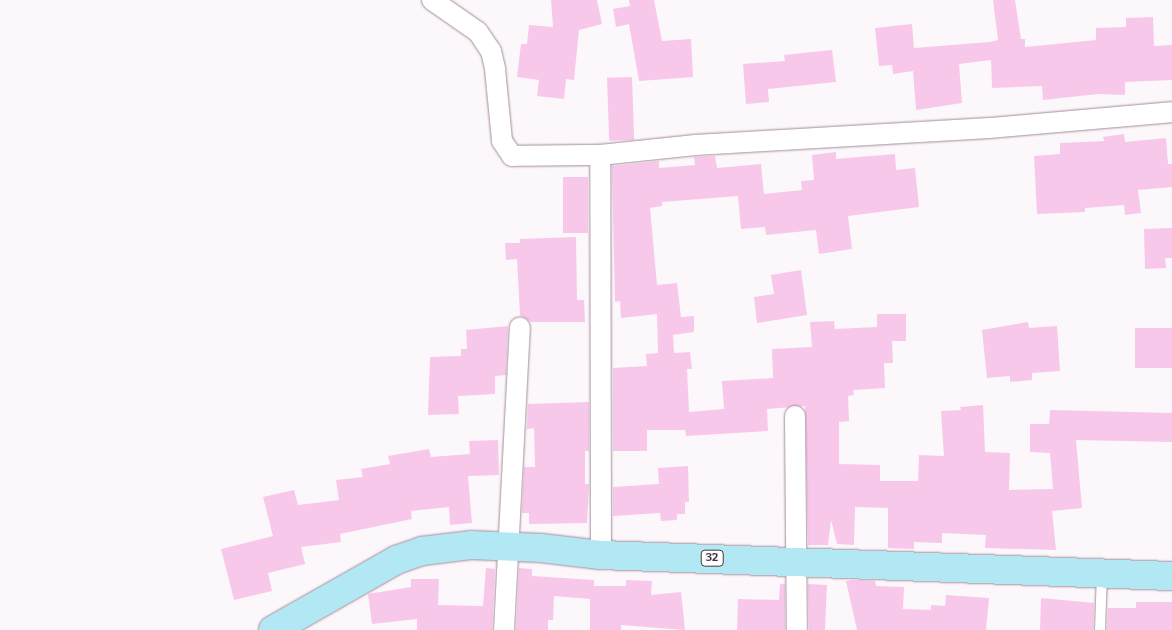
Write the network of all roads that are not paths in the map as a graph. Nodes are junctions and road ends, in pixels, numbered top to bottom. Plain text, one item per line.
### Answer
1 (432, 0) edge
2 (1172, 112) edge
3 (600, 155) junction
4 (520, 327) dead end
5 (795, 416) dead end
6 (509, 547) junction
7 (601, 556) junction
8 (798, 562) junction
9 (1102, 573) junction
10 (1172, 576) edge
11 (273, 630) edge
12 (504, 630) edge
13 (797, 630) edge
14 (1100, 630) edge

1 - 3 street
2 - 3 street
3 - 7 street
4 - 6 street
5 - 8 street
6 - 7 highway, 32
6 - 11 highway, 32
6 - 12 street
7 - 8 highway, 32
8 - 9 highway, 32
8 - 13 street
9 - 10 highway, 32
9 - 14 lane

